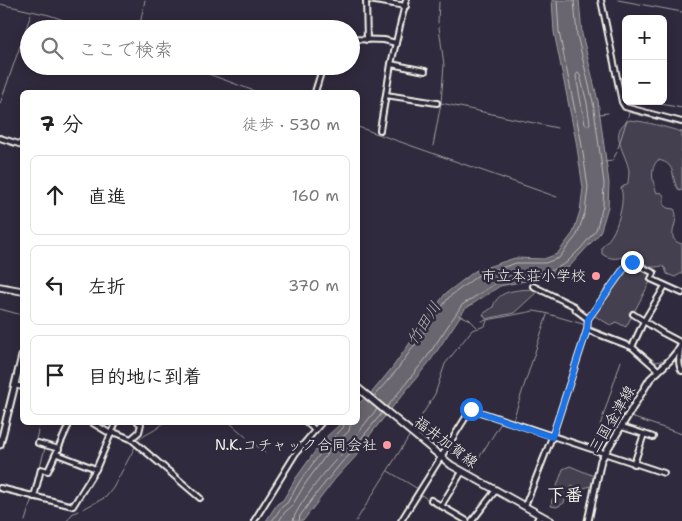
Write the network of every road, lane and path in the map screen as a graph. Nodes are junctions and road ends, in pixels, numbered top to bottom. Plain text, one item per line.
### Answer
1 (367, 0) edge
2 (406, 0) edge
3 (601, 0) edge
4 (406, 6) junction
5 (360, 40) edge
6 (367, 40) junction
7 (396, 43) junction
8 (391, 64) junction
9 (426, 72) dead end
10 (320, 75) edge
11 (316, 90) edge
12 (386, 95) junction
13 (437, 103) dead end
14 (682, 122) edge
15 (380, 130) dead end
16 (0, 138) edge
17 (20, 144) edge
18 (533, 286) dead end
19 (665, 286) junction
20 (0, 287) edge
21 (20, 291) edge
22 (682, 293) edge
23 (633, 314) dead end
24 (588, 319) junction
25 (644, 321) junction
26 (587, 330) junction
27 (681, 345) edge
28 (632, 347) junction
29 (670, 360) junction
30 (679, 361) junction
31 (20, 364) edge
32 (658, 370) junction
33 (682, 371) edge
34 (15, 385) junction
35 (20, 386) edge
36 (360, 389) edge
37 (69, 425) edge
38 (95, 425) edge
39 (115, 425) edge
40 (140, 425) edge
41 (309, 425) edge
42 (319, 425) edge
43 (622, 427) junction
44 (315, 430) junction
45 (111, 434) junction
46 (644, 434) junction
47 (552, 437) junction
48 (653, 437) dead end
49 (131, 439) junction
50 (38, 443) dead end
51 (0, 444) edge
52 (59, 449) junction
53 (56, 454) junction
54 (604, 454) junction
55 (440, 457) junction
56 (634, 464) junction
57 (96, 469) junction
58 (462, 472) junction
59 (664, 473) dead end
60 (0, 488) edge
61 (496, 490) junction
62 (34, 497) junction
63 (200, 498) dead end
64 (431, 500) dead end
65 (441, 506) junction
66 (525, 506) junction
67 (538, 518) edge
68 (254, 521) edge
69 (401, 521) edge
70 (467, 521) edge
71 (472, 521) edge
72 (551, 521) edge
73 (588, 521) edge

1 - 4 street
1 - 6 street
2 - 4 street
3 - 14 street
4 - 7 street
5 - 6 street
6 - 7 street
7 - 8 street
8 - 9 street
8 - 12 street
10 - 11 street
12 - 13 street
12 - 15 street
16 - 17 street
18 - 24 street
19 - 22 street
19 - 24 street
19 - 25 street
20 - 21 main road
23 - 25 street
24 - 26 street
25 - 27 street
25 - 28 street
26 - 28 street
26 - 47 street
27 - 29 main road, 三国金津線
27 - 30 street
28 - 32 street
29 - 30 street
29 - 32 main road, 三国金津線
30 - 33 street
31 - 34 main road
32 - 43 main road, 三国金津線
34 - 35 street
34 - 51 main road
36 - 55 main road, 福井加賀線
37 - 52 street
38 - 45 street
39 - 45 street
40 - 49 street
41 - 44 street
42 - 44 street
43 - 46 street
43 - 54 main road, 三国金津線
44 - 68 street
45 - 49 street
45 - 57 street
46 - 48 street
46 - 56 street
47 - 54 street
47 - 55 street
47 - 66 street
49 - 63 street
50 - 52 street
52 - 53 street
53 - 57 street
53 - 62 street
54 - 56 street
54 - 73 main road, 三国金津線
55 - 58 main road, 福井加賀線
55 - 69 street
56 - 59 street
57 - 62 street
58 - 61 main road, 福井加賀線
58 - 65 street
60 - 62 street
61 - 66 main road, 福井加賀線
61 - 71 street
64 - 65 street
65 - 70 street
66 - 67 main road, 福井加賀線
67 - 72 main road, 福井加賀線

